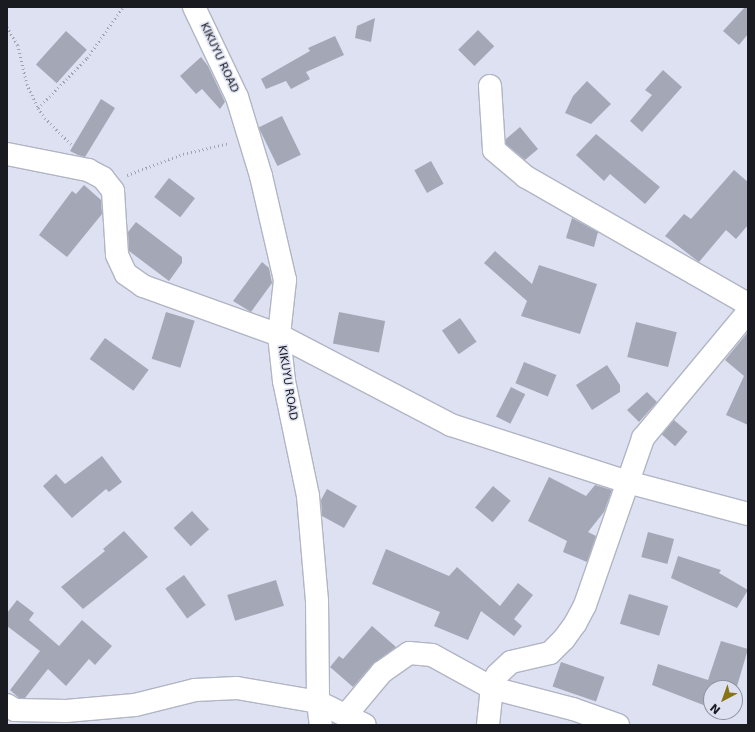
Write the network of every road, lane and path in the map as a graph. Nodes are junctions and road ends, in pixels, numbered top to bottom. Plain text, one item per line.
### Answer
1 (123, 7) edge
2 (194, 7) edge
3 (7, 27) edge
4 (490, 86) dead end
5 (38, 108) junction
6 (249, 139) junction
7 (74, 146) dead end
8 (7, 154) edge
9 (103, 178) junction
10 (748, 304) edge
11 (748, 312) edge
12 (279, 335) junction
13 (627, 482) junction
14 (748, 514) edge
15 (492, 688) junction
16 (318, 702) junction
17 (10, 710) edge
18 (346, 715) junction
19 (321, 725) edge
20 (365, 725) edge
21 (488, 725) edge
22 (618, 725) edge

1 - 5 path
2 - 6 street, KIKUYU ROAD
3 - 5 path
4 - 10 street
5 - 7 path
6 - 9 path
6 - 12 street, KIKUYU ROAD
8 - 9 street
9 - 12 street
11 - 13 street
12 - 13 street
12 - 16 street, KIKUYU ROAD
13 - 14 street
13 - 15 street
15 - 18 street
15 - 21 street
15 - 22 street
16 - 17 street
16 - 18 street
16 - 19 street, KIKUYU ROAD
18 - 20 street

